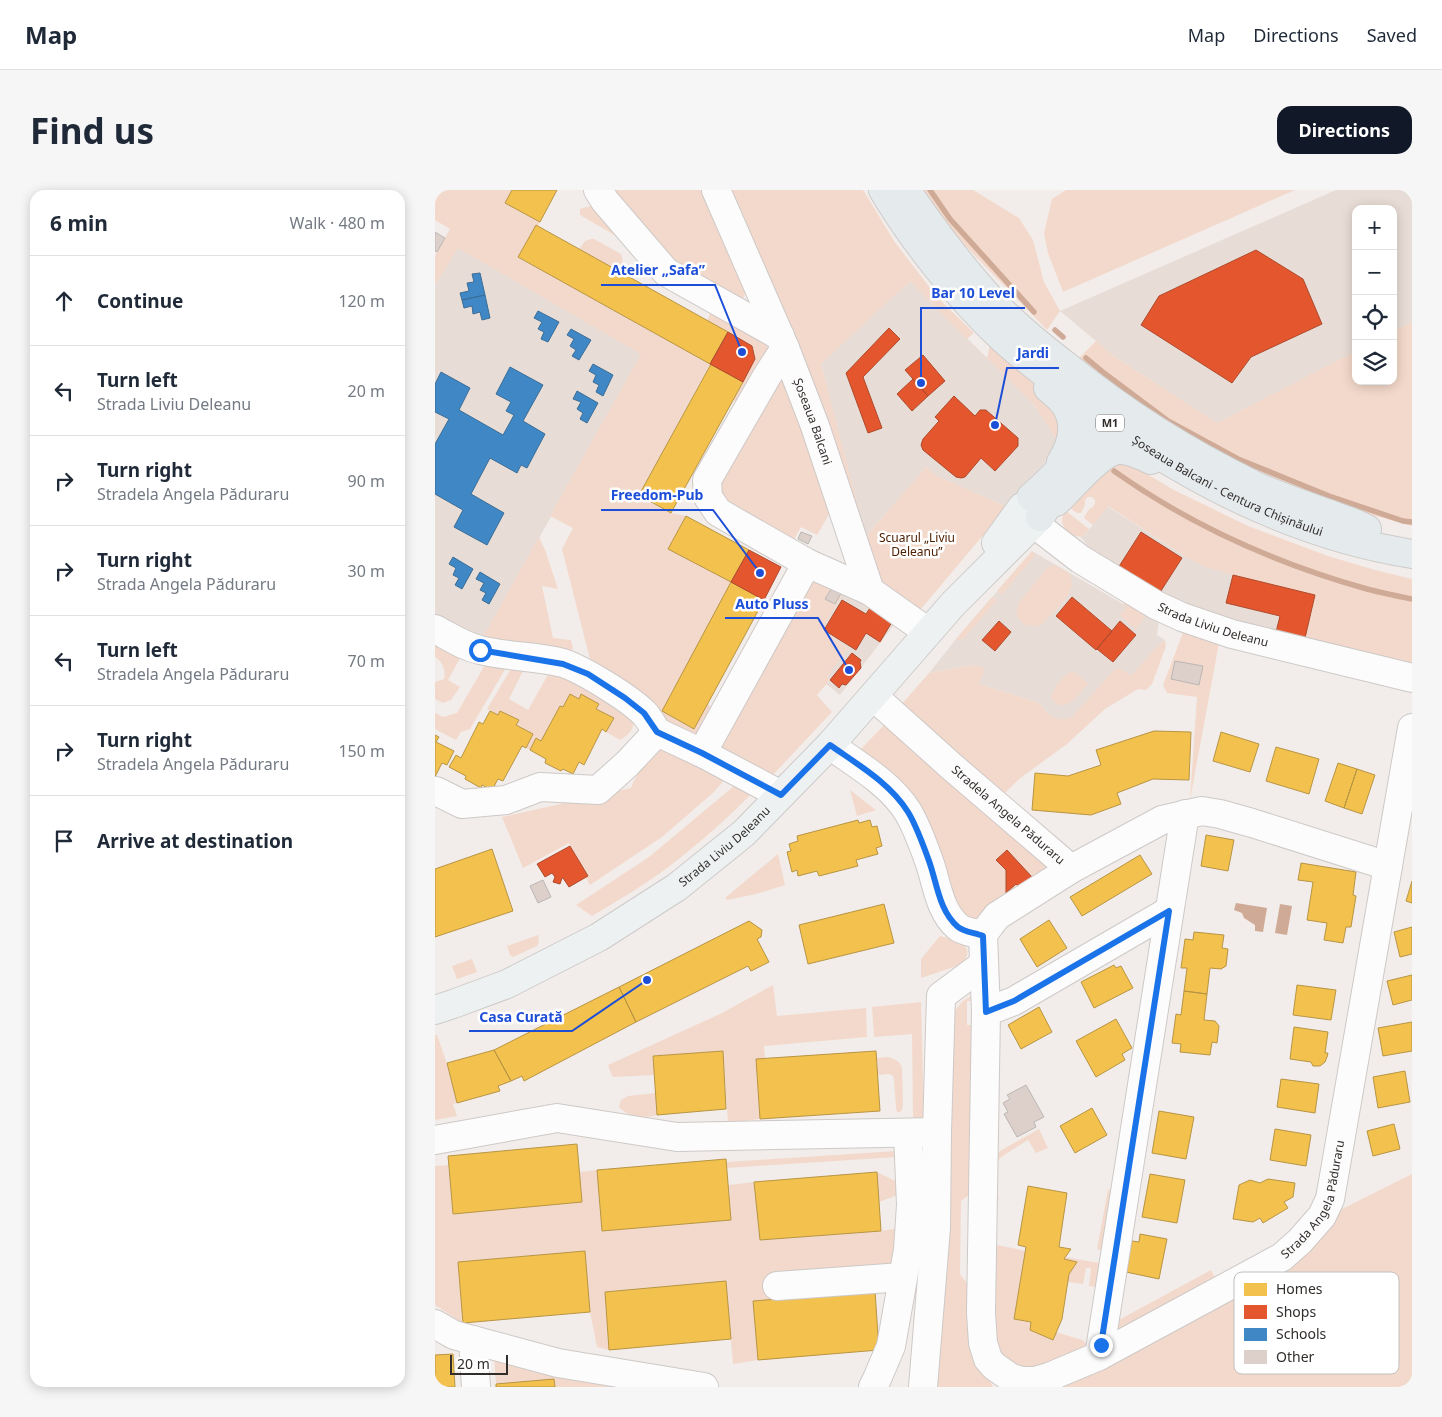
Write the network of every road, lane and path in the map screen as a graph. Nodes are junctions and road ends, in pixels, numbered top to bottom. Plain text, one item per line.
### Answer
1 (598, 190) edge
2 (716, 190) edge
3 (877, 190) edge
4 (883, 190) edge
5 (894, 190) edge
6 (906, 190) edge
7 (782, 342) junction
8 (1104, 423) junction
9 (1032, 511) junction
10 (1409, 553) edge
11 (807, 563) junction
12 (870, 591) junction
13 (435, 629) edge
14 (928, 632) junction
15 (1412, 678) edge
16 (873, 696) junction
17 (1412, 728) edge
18 (657, 732) junction
19 (830, 745) junction
20 (702, 753) junction
21 (435, 791) edge
22 (781, 795) junction
23 (1185, 814) junction
24 (1388, 866) junction
25 (1071, 869) junction
26 (1169, 911) junction
27 (983, 936) junction
28 (984, 964) junction
29 (435, 1010) edge
30 (986, 1012) junction
31 (907, 1132) junction
32 (937, 1132) junction
33 (435, 1140) edge
34 (1254, 1272) edge
35 (902, 1277) junction
36 (1234, 1283) edge
37 (777, 1286) dead end
38 (435, 1324) edge
39 (473, 1340) junction
40 (1099, 1356) junction
41 (1020, 1384) edge
42 (476, 1387) edge
43 (704, 1387) edge
44 (873, 1387) edge
45 (923, 1387) edge

1 - 7 street
2 - 7 street, Șoseaua Balcani
3 - 9 highway
4 - 8 highway, M1
5 - 8 highway, M1
6 - 10 highway, Șoseaua Balcani - Centura Chișinăului / M1
7 - 11 street
7 - 12 street, Șoseaua Balcani
8 - 9 highway, M1
8 - 10 highway, M1
9 - 10 highway, M1
9 - 14 main road, Strada Liviu Deleanu
9 - 15 street, Strada Liviu Deleanu
11 - 12 street
11 - 20 street
12 - 14 street
13 - 18 street
14 - 16 main road, Strada Liviu Deleanu
16 - 19 main road, Strada Liviu Deleanu
16 - 25 street, Stradela Angela Păduraru
17 - 24 street, Strada Angela Păduraru
18 - 20 street
18 - 21 street
19 - 22 main road, Strada Liviu Deleanu
19 - 27 street
20 - 22 street
22 - 29 main road, Strada Liviu Deleanu
23 - 24 street, Stradela Angela Păduraru
23 - 25 street, Stradela Angela Păduraru
23 - 26 street
24 - 34 street, Strada Angela Păduraru
25 - 27 street
26 - 30 street
26 - 40 street
27 - 28 street, Strada Angela Păduraru
28 - 30 street, Strada Angela Păduraru
28 - 32 street
30 - 41 street, Strada Angela Păduraru
31 - 32 street
31 - 33 street
31 - 35 street
32 - 45 street
35 - 37 street
35 - 44 street
36 - 40 street, Strada Angela Păduraru
38 - 39 street
39 - 42 street
39 - 43 street
40 - 41 street, Strada Angela Păduraru

